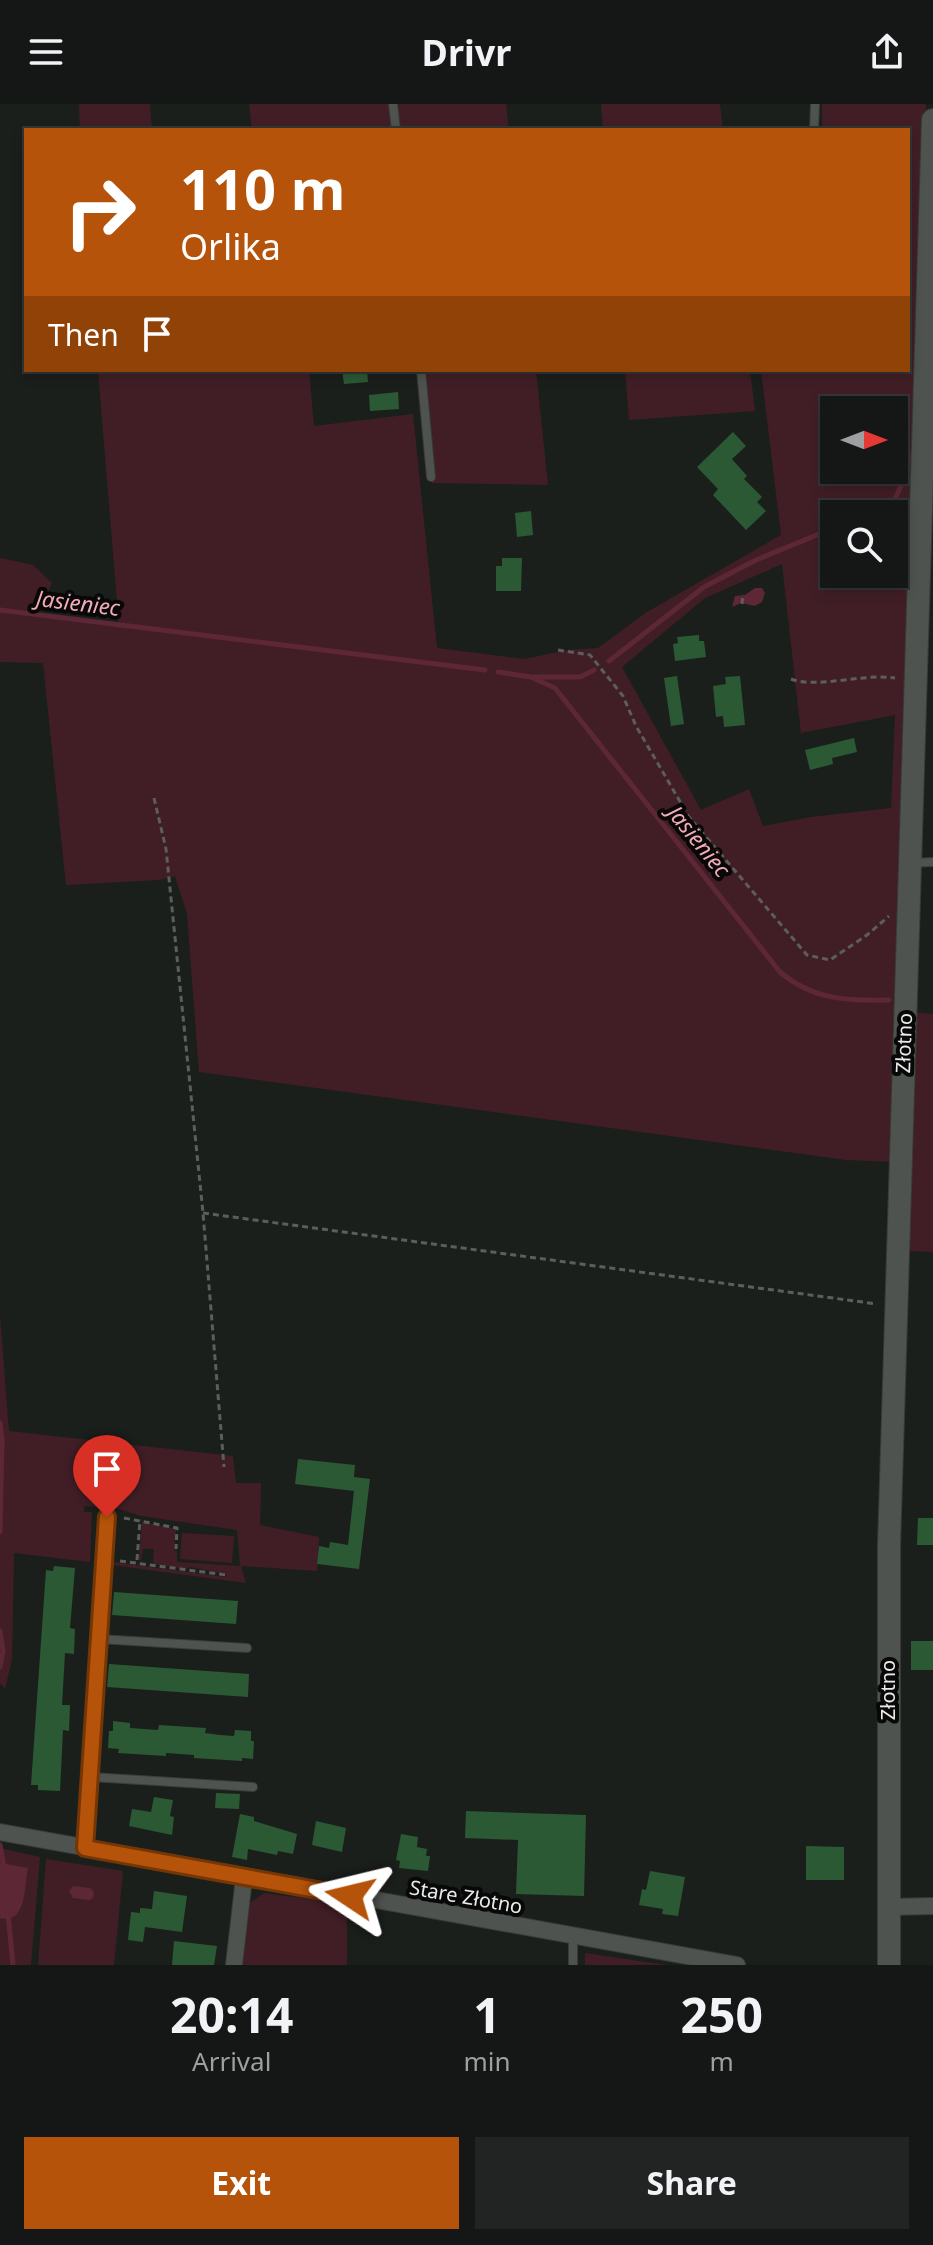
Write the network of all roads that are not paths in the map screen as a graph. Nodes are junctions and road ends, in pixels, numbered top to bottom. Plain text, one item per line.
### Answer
1 (393, 104) edge
2 (815, 104) edge
3 (933, 120) edge
4 (396, 128) edge
5 (814, 128) edge
6 (421, 372) edge
7 (927, 465) edge
8 (431, 477) dead end
9 (926, 572) edge
10 (933, 862) edge
11 (909, 863) junction
12 (107, 1517) road end
13 (99, 1639) junction
14 (247, 1648) dead end
15 (90, 1776) junction
16 (253, 1787) dead end
17 (0, 1832) edge
18 (85, 1848) junction
19 (244, 1878) junction
20 (933, 1906) edge
21 (888, 1907) junction
22 (573, 1936) junction
23 (234, 1965) edge
24 (573, 1965) edge
25 (737, 1965) edge
26 (889, 1965) edge

1 - 4 lane
2 - 5 lane
3 - 7 street, Złotno
6 - 8 lane
7 - 9 street, Złotno
9 - 11 street, Złotno
10 - 11 lane
11 - 21 street, Złotno
12 - 13 street
13 - 14 lane
13 - 15 street
15 - 16 lane
15 - 18 street
17 - 18 street, Stare Złotno
18 - 19 street, Stare Złotno
19 - 22 street, Stare Złotno
19 - 23 street
20 - 21 street
21 - 26 street, Złotno
22 - 24 lane
22 - 25 street, Stare Złotno

